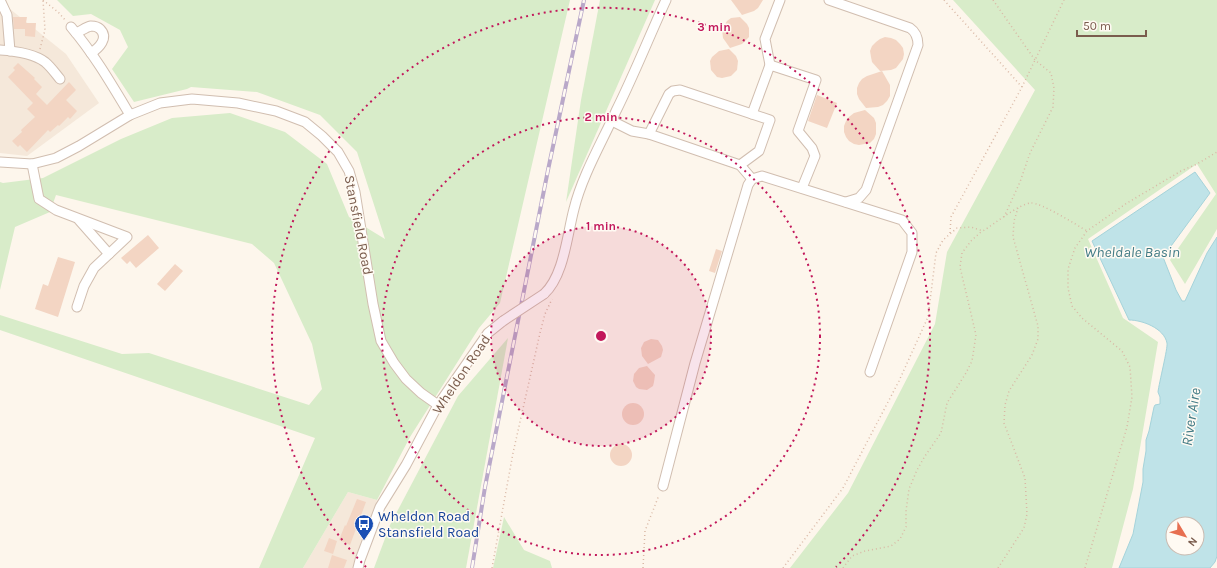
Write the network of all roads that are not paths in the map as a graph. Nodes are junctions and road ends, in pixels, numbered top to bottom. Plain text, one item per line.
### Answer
1 (0, 0) edge
2 (666, 0) edge
3 (780, 0) edge
4 (829, 0) edge
5 (0, 50) edge
6 (10, 51) junction
7 (91, 53) junction
8 (770, 65) junction
9 (60, 78) dead end
10 (752, 114) junction
11 (130, 115) junction
12 (612, 122) junction
13 (649, 134) junction
14 (0, 162) edge
15 (32, 164) junction
16 (740, 165) junction
17 (752, 179) junction
18 (802, 188) junction
19 (846, 202) junction
20 (78, 219) junction
21 (109, 254) junction
22 (77, 307) dead end
23 (870, 372) dead end
24 (438, 405) junction
25 (664, 486) road end
26 (358, 568) edge

1 - 6 street
2 - 12 street, Wheldon Road
3 - 8 street
4 - 19 street
5 - 6 street
6 - 9 street
7 - 7 street
7 - 11 street
8 - 10 street
8 - 18 street
10 - 13 street
10 - 16 street
11 - 15 street, Stansfield Road
11 - 24 street, Stansfield Road
12 - 13 street
12 - 24 street, Wheldon Road, bridge
13 - 16 street
14 - 15 street, Stansfield Road
15 - 20 street
16 - 17 street
17 - 18 street
17 - 25 street
18 - 19 street
19 - 23 street
20 - 21 street
20 - 21 street
21 - 22 street
24 - 26 street, Wheldon Road

